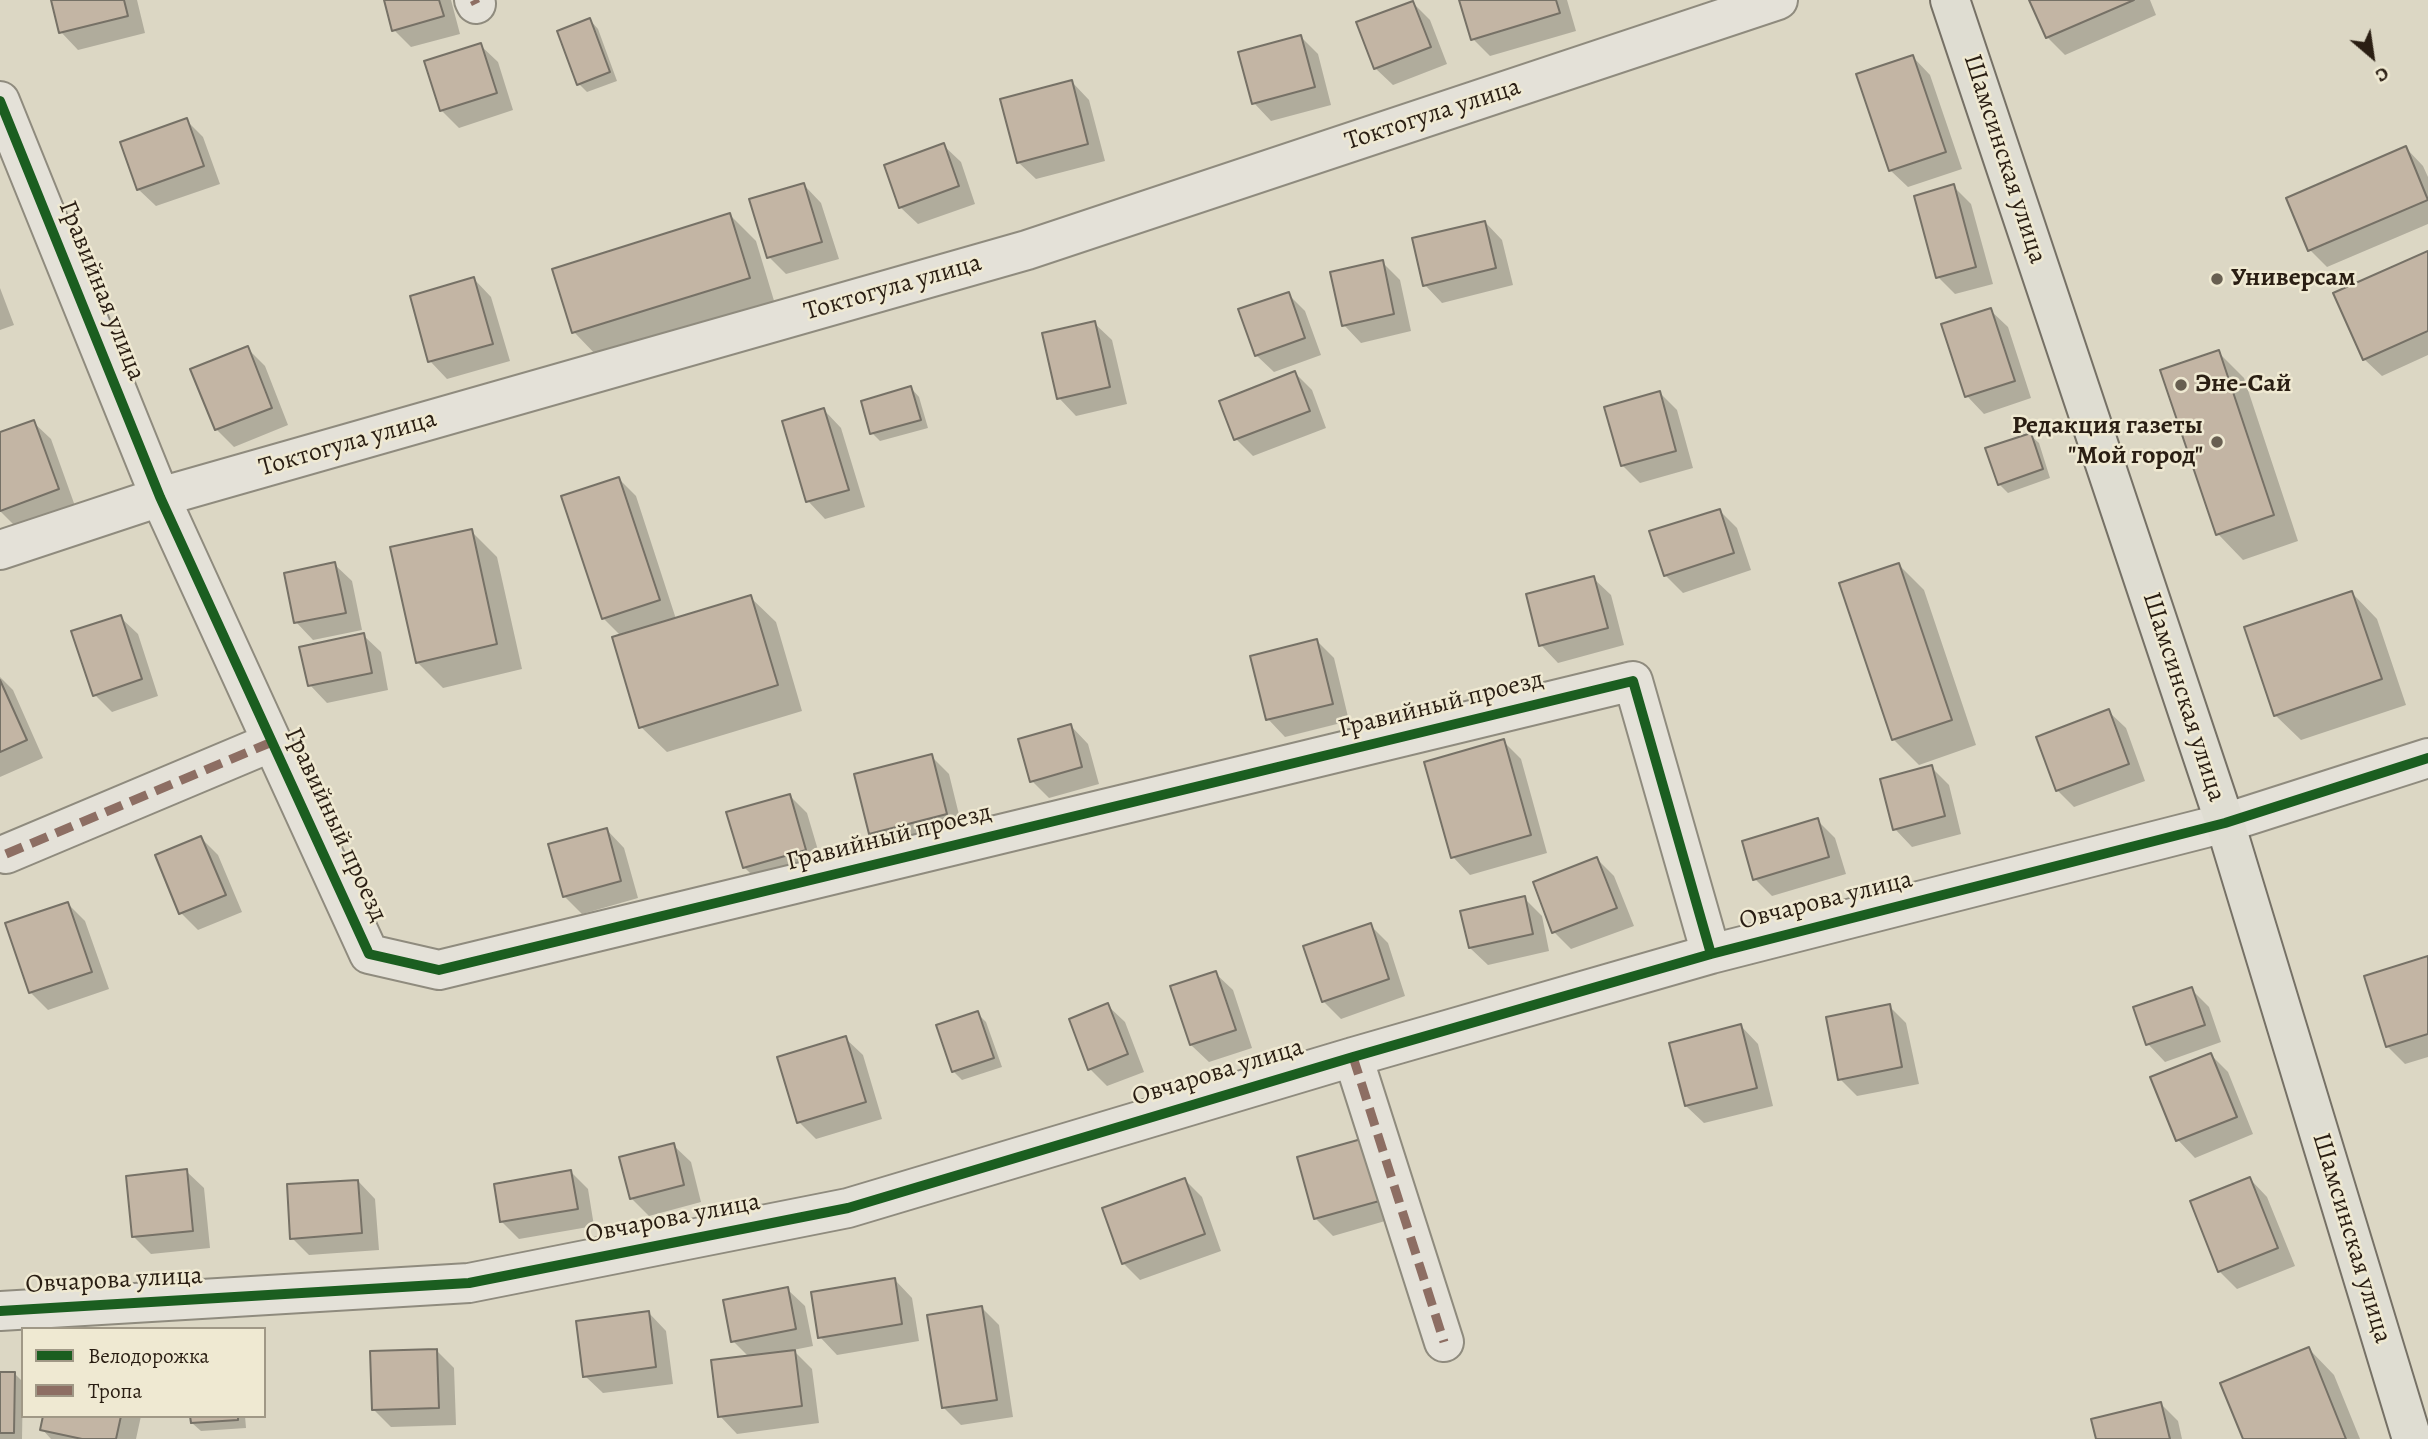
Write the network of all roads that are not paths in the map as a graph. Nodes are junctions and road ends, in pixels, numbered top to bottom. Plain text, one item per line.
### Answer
1 (1778, 0) edge
2 (1950, 0) edge
3 (0, 101) edge
4 (160, 497) junction
5 (0, 550) edge
6 (272, 742) junction
7 (2428, 758) edge
8 (2225, 823) junction
9 (6, 854) dead end
10 (1711, 954) junction
11 (1353, 1057) junction
12 (0, 1311) edge
13 (1444, 1342) dead end
14 (2412, 1439) edge

1 - 4 street, Токтогула улица
2 - 8 main road, Шамсинская улица
3 - 4 street, Гравийная улица
4 - 5 street, Токтогула улица
4 - 6 street, Гравийный проезд
6 - 9 street, Гравийный проезд
6 - 10 street, Гравийный проезд
7 - 8 street, Овчарова улица
8 - 10 street, Овчарова улица
8 - 14 main road, Шамсинская улица
10 - 11 street, Овчарова улица
11 - 12 street, Овчарова улица
11 - 13 street

